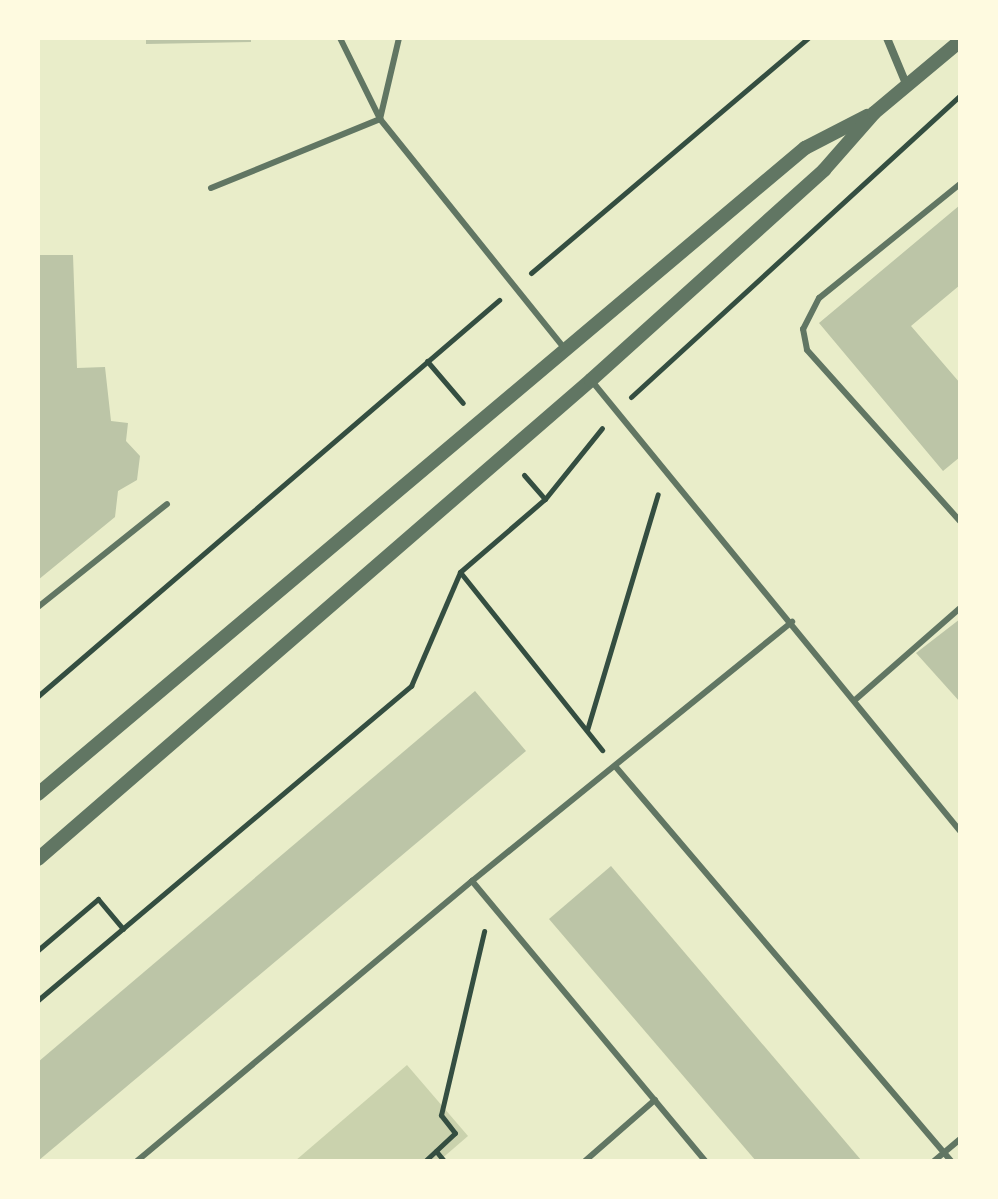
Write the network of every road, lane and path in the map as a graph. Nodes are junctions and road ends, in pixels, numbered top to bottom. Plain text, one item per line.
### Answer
1 (340, 38) edge
2 (399, 38) edge
3 (808, 38) edge
4 (887, 38) edge
5 (960, 41) edge
6 (907, 87) junction
7 (960, 96) edge
8 (874, 113) junction
9 (380, 119) junction
10 (960, 184) edge
11 (211, 188) dead end
12 (517, 285) junction
13 (567, 351) junction
14 (427, 361) junction
15 (591, 380) junction
16 (466, 407) dead end
17 (615, 412) junction
18 (665, 471) junction
19 (524, 475) dead end
20 (545, 499) junction
21 (167, 504) dead end
22 (960, 521) edge
23 (460, 572) junction
24 (38, 607) edge
25 (960, 608) edge
26 (792, 622) junction
27 (38, 696) edge
28 (855, 700) junction
29 (587, 730) junction
30 (615, 766) junction
31 (38, 794) edge
32 (960, 831) edge
33 (38, 859) edge
34 (472, 881) junction
35 (490, 902) junction
36 (123, 929) junction
37 (38, 950) edge
38 (38, 1000) edge
39 (655, 1100) junction
40 (960, 1139) edge
41 (436, 1151) junction
42 (944, 1152) junction
43 (137, 1161) edge
44 (425, 1161) edge
45 (444, 1161) edge
46 (585, 1161) edge
47 (705, 1161) edge
48 (934, 1161) edge
49 (951, 1161) edge

1 - 9 lane
2 - 9 lane
3 - 12 path
4 - 6 street
5 - 6 street
6 - 8 street
7 - 17 path
8 - 13 street
8 - 15 street
9 - 11 lane
9 - 12 lane
10 - 22 lane
12 - 13 lane
12 - 14 path
13 - 31 street
14 - 16 path
14 - 27 path
15 - 17 lane
15 - 33 street
17 - 18 lane
17 - 20 path
18 - 26 lane
18 - 29 path
19 - 20 path
20 - 23 path
21 - 24 lane
23 - 29 path
23 - 36 path
25 - 28 lane
26 - 28 lane
26 - 30 lane
28 - 32 lane
29 - 30 path
30 - 34 lane
30 - 42 lane
34 - 35 lane
34 - 43 lane
35 - 39 lane
35 - 41 path
36 - 37 path
36 - 38 path
39 - 46 lane
39 - 47 lane
40 - 42 lane
41 - 44 path
41 - 45 path
42 - 48 lane
42 - 49 lane

